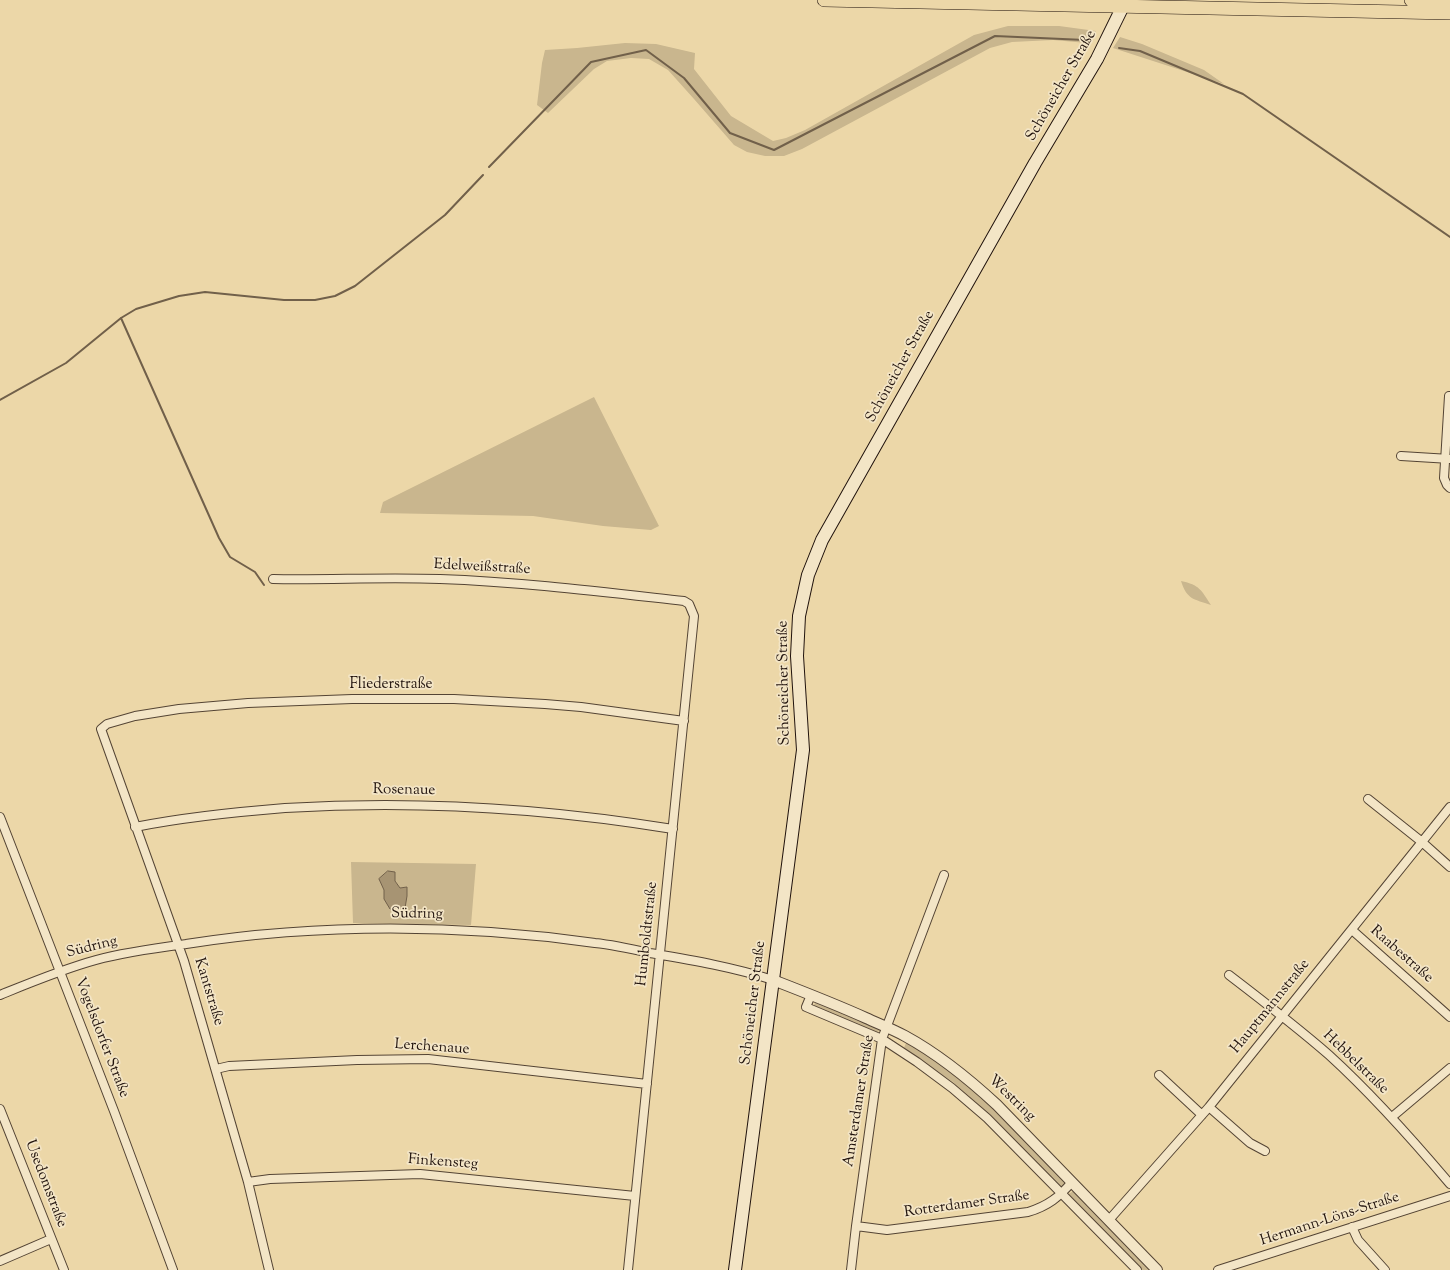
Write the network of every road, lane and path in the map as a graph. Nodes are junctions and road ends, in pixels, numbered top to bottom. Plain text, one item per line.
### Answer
1 (824, 0) edge
2 (1411, 0) edge
3 (1450, 1) edge
4 (1125, 3) edge
5 (1450, 13) edge
6 (1449, 396) edge
7 (1401, 456) dead end
8 (1448, 459) edge
9 (1450, 488) edge
10 (273, 579) dead end
11 (688, 602) joint
12 (684, 721) junction
13 (100, 729) joint
14 (1368, 799) dead end
15 (1450, 807) edge
16 (0, 817) edge
17 (135, 827) junction
18 (673, 829) junction
19 (1422, 842) junction
20 (1450, 867) edge
21 (944, 875) dead end
22 (1352, 930) junction
23 (178, 945) junction
24 (661, 954) junction
25 (60, 971) junction
26 (1229, 975) dead end
27 (773, 980) junction
28 (0, 995) edge
29 (811, 995) junction
30 (1282, 1016) junction
31 (1450, 1017) edge
32 (886, 1027) junction
33 (882, 1039) junction
34 (1450, 1068) edge
35 (216, 1069) junction
36 (1159, 1075) dead end
37 (647, 1084) junction
38 (1209, 1107) junction
39 (0, 1109) edge
40 (1202, 1115) junction
41 (1392, 1117) junction
42 (3, 1127) edge
43 (1264, 1151) dead end
44 (248, 1182) junction
45 (1072, 1182) junction
46 (1450, 1184) edge
47 (1062, 1193) junction
48 (635, 1196) junction
49 (1450, 1196) edge
50 (1109, 1220) junction
51 (856, 1226) junction
52 (1352, 1227) junction
53 (51, 1239) junction
54 (0, 1261) edge
55 (64, 1270) edge
56 (173, 1270) edge
57 (269, 1270) edge
58 (628, 1270) edge
59 (735, 1270) edge
60 (851, 1270) edge
61 (1137, 1270) edge
62 (1157, 1270) edge
63 (1218, 1270) edge
64 (1385, 1270) edge

1 - 4 main road
2 - 3 main road
4 - 5 main road
4 - 27 main road, Schöneicher Straße
6 - 8 street
7 - 8 street
8 - 9 street
10 - 11 street, Edelweißstraße
11 - 12 street, Humboldtstraße
12 - 13 street, Fliederstraße
12 - 18 street, Humboldtstraße
13 - 17 street, Kantstraße
14 - 19 street
15 - 19 street, Hauptmannstraße
16 - 25 street, Vogelsdorfer Straße
17 - 18 street, Rosenaue
17 - 23 street, Kantstraße
18 - 24 street, Humboldtstraße
19 - 20 street
19 - 22 street, Hauptmannstraße
21 - 32 street, Amsterdamer Straße
22 - 30 street, Hauptmannstraße
22 - 31 street, Raabestraße
23 - 24 street, Südring
23 - 25 street, Südring
23 - 35 street, Kantstraße
24 - 27 street, Südring
24 - 37 street, Humboldtstraße
25 - 28 street, Südring
25 - 56 street, Vogelsdorfer Straße
26 - 30 street, Hebbelstraße
27 - 29 street, Westring
27 - 59 main road, Schöneicher Straße
29 - 32 street, Westring
29 - 33 street, Westring
30 - 38 street, Hauptmannstraße
30 - 41 street, Hebbelstraße
32 - 33 street, Amsterdamer Straße
32 - 45 street, Westring
33 - 47 street, Westring
33 - 51 street, Amsterdamer Straße
34 - 41 street
35 - 37 street, Lerchenaue
35 - 44 street, Kantstraße
36 - 40 street
37 - 48 street, Humboldtstraße
38 - 40 street, Hauptmannstraße
38 - 43 street
39 - 42 street, Usedomstraße
40 - 50 street, Hauptmannstraße
41 - 46 street, Hebbelstraße
42 - 53 street, Usedomstraße
44 - 48 street, Finkensteg
44 - 57 street, Kantstraße
45 - 47 street, Rotterdamer Straße
45 - 50 street, Westring
47 - 51 street, Rotterdamer Straße
47 - 61 street, Westring
48 - 58 street, Humboldtstraße
49 - 52 street, Hermann-Löns-Straße
50 - 62 street, Westring
51 - 60 street, Amsterdamer Straße
52 - 63 street, Hermann-Löns-Straße
52 - 64 street
53 - 54 street
53 - 55 street, Usedomstraße

